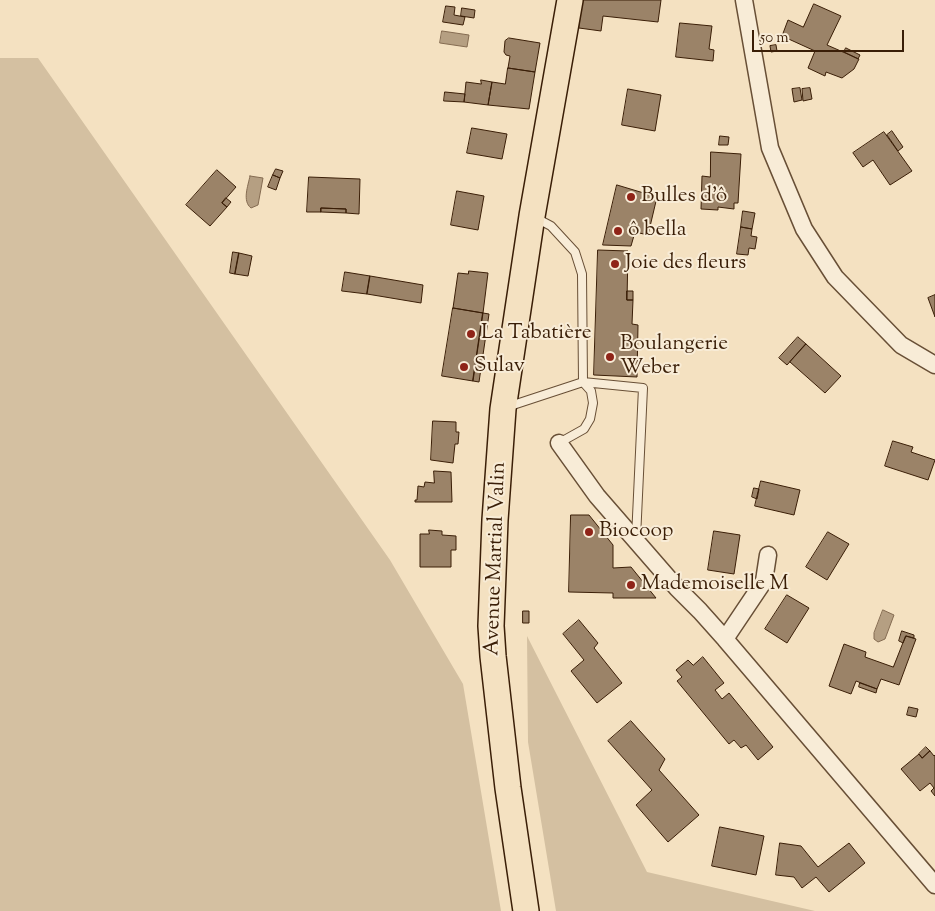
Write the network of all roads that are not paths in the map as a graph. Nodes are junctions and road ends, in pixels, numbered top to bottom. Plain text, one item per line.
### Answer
1 (570, 0) edge
2 (744, 0) edge
3 (532, 216) junction
4 (935, 365) edge
5 (583, 382) junction
6 (503, 409) junction
7 (559, 443) joint
8 (636, 539) junction
9 (768, 555) dead end
10 (725, 639) junction
11 (935, 885) edge
12 (526, 911) edge

1 - 3 main road, Avenue Martial Valin
2 - 4 street
3 - 5 lane
3 - 6 main road, Avenue Martial Valin
5 - 6 lane
5 - 7 lane
5 - 8 lane
6 - 12 main road, Avenue Martial Valin
7 - 8 street
8 - 10 street
9 - 10 street
10 - 11 street

